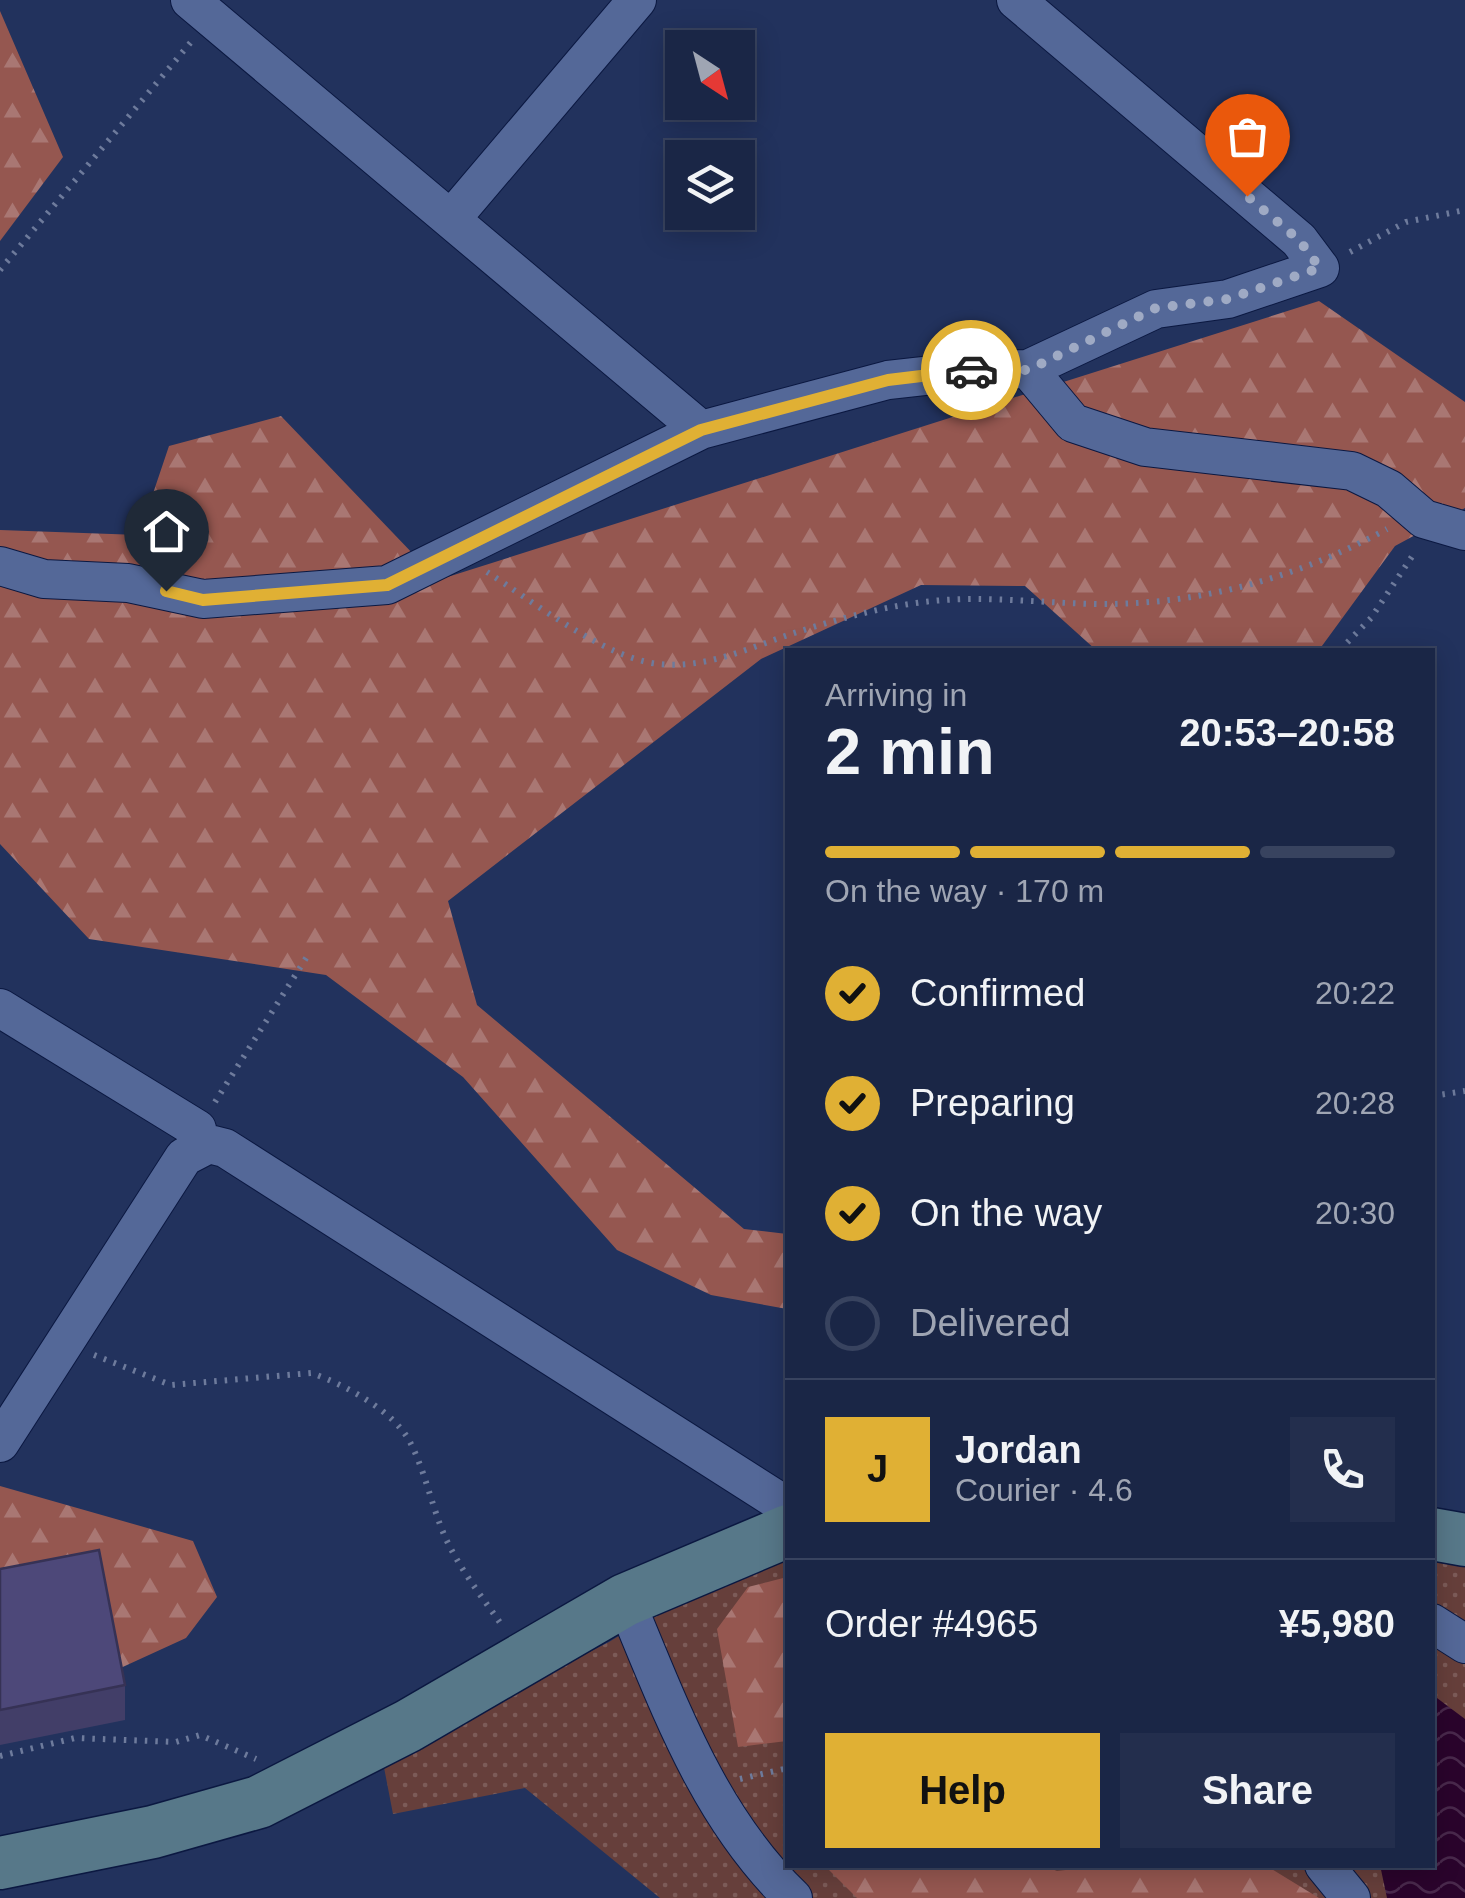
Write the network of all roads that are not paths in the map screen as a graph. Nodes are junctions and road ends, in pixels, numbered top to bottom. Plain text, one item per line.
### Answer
1 (637, 0) edge
2 (1016, 0) edge
3 (201, 9) edge
4 (452, 218) junction
5 (1028, 370) junction
6 (701, 430) junction
7 (1439, 523) edge
8 (0, 566) edge
9 (0, 1008) edge
10 (199, 1137) junction
11 (0, 1444) edge
12 (785, 1505) edge
13 (785, 1531) edge
14 (1435, 1535) edge
15 (1465, 1540) edge
16 (624, 1600) junction
17 (1435, 1625) edge
18 (1465, 1644) edge
19 (0, 1863) edge
20 (1327, 1868) edge
21 (793, 1898) edge
22 (1352, 1898) edge

1 - 4 street
2 - 5 street
3 - 4 street
4 - 6 street
5 - 6 street
5 - 7 street
6 - 8 street
9 - 10 street
10 - 11 street
10 - 12 street
13 - 16 street
14 - 15 street
16 - 19 street
16 - 21 street
17 - 18 street
20 - 22 street

